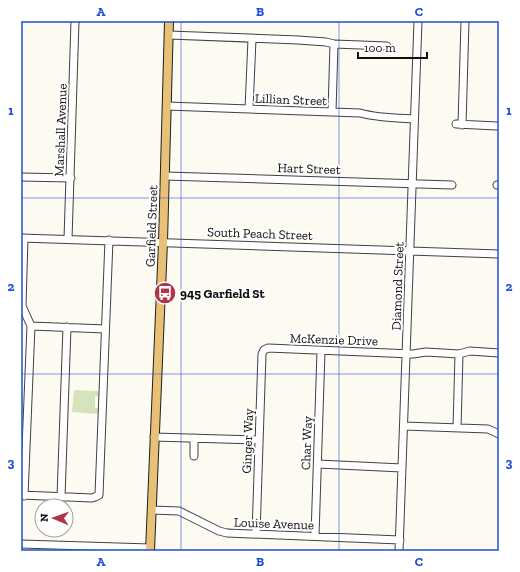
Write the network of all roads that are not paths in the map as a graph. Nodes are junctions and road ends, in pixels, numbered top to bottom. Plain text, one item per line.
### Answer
1 (75, 21) edge
2 (169, 21) edge
3 (418, 21) edge
4 (465, 21) edge
5 (169, 35) junction
6 (252, 39) junction
7 (334, 44) junction
8 (387, 46) dead end
9 (167, 106) junction
10 (249, 109) junction
11 (332, 112) junction
12 (414, 119) junction
13 (497, 126) dead end
14 (165, 176) junction
15 (21, 177) edge
16 (71, 178) junction
17 (412, 184) junction
18 (452, 185) dead end
19 (22, 238) edge
20 (68, 239) junction
21 (109, 240) junction
22 (163, 242) junction
23 (410, 250) junction
24 (499, 254) edge
25 (22, 300) edge
26 (31, 326) junction
27 (67, 328) junction
28 (105, 329) junction
29 (264, 350) joint
30 (321, 351) junction
31 (499, 353) edge
32 (406, 354) junction
33 (460, 354) junction
34 (404, 426) junction
35 (457, 428) junction
36 (499, 434) edge
37 (154, 437) junction
38 (194, 438) junction
39 (259, 440) junction
40 (194, 456) dead end
41 (318, 464) junction
42 (402, 468) junction
43 (23, 495) edge
44 (61, 497) junction
45 (152, 510) junction
46 (256, 534) junction
47 (315, 536) junction
48 (400, 540) junction
49 (21, 544) edge
50 (39, 548) edge
51 (150, 550) edge
52 (399, 551) edge

1 - 16 street, Marshall Avenue
2 - 5 main road, Garfield Street
3 - 12 street, Diamond Street
4 - 13 street
5 - 6 street
5 - 9 main road, Garfield Street
6 - 7 street
6 - 10 street
7 - 8 street
7 - 11 street
9 - 10 street, Lillian Street
9 - 14 main road, Garfield Street
10 - 11 street, Lillian Street
11 - 12 street, Lillian Street
12 - 17 street, Diamond Street
14 - 17 street, Hart Street
14 - 22 main road, Garfield Street
15 - 16 street
16 - 20 street, Marshall Avenue
17 - 18 street, Hart Street
17 - 23 street, Diamond Street
19 - 20 street, South Peach Street
19 - 25 street
20 - 21 street, South Peach Street
21 - 22 street, South Peach Street
21 - 28 street
22 - 23 street, South Peach Street
22 - 37 main road, Garfield Street
23 - 24 street, South Peach Street
23 - 32 street, Diamond Street
25 - 26 street
26 - 27 street
26 - 43 street
27 - 28 street
27 - 44 street
28 - 44 street
29 - 30 street, McKenzie Drive
29 - 39 street, Ginger Way
30 - 32 street, McKenzie Drive
30 - 41 street, Char Way
31 - 33 street, McKenzie Drive
32 - 33 street, McKenzie Drive
32 - 34 street, Diamond Street
33 - 35 street
34 - 35 street
34 - 42 street, Diamond Street
35 - 36 street
37 - 38 street
37 - 45 main road, Garfield Street
38 - 39 street
38 - 40 street
39 - 46 street, Ginger Way
41 - 42 street
41 - 47 street, Char Way
42 - 48 street, Diamond Street
43 - 44 street
45 - 46 street, Louise Avenue
45 - 51 main road, Garfield Street
46 - 47 street, Louise Avenue
47 - 48 street, Louise Avenue
48 - 52 street, Diamond Street
49 - 50 street
50 - 51 street

